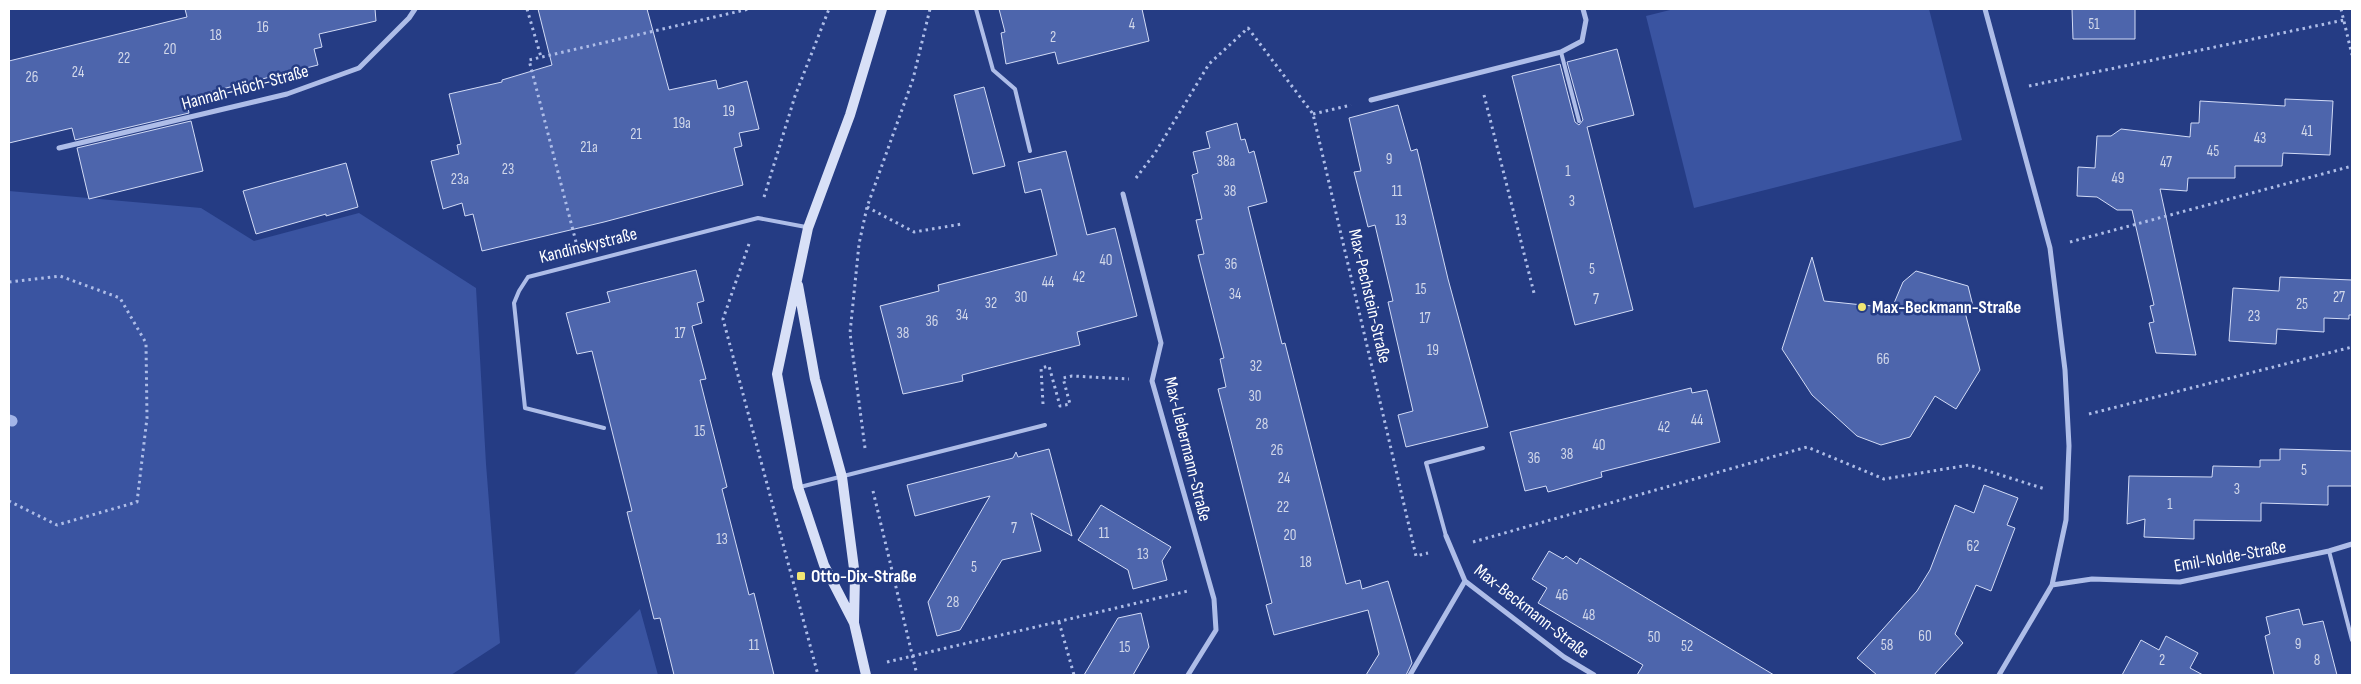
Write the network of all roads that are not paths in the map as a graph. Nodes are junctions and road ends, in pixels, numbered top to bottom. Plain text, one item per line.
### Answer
1 (414, 9) edge
2 (882, 9) edge
3 (976, 9) edge
4 (1583, 9) edge
5 (1985, 9) edge
6 (1561, 52) junction
7 (1370, 100) road end
8 (1579, 121) dead end
9 (58, 148) dead end
10 (1030, 151) dead end
11 (1123, 194) road end
12 (808, 228) junction
13 (796, 278) junction
14 (1045, 425) road end
15 (604, 428) dead end
16 (1483, 448) dead end
17 (842, 477) junction
18 (798, 487) junction
19 (1446, 536) joint
20 (2352, 544) edge
21 (2329, 551) junction
22 (1464, 581) junction
23 (2052, 585) junction
24 (854, 623) junction
25 (2352, 640) edge
26 (865, 672) edge
27 (1188, 675) edge
28 (1410, 675) edge
29 (1594, 675) edge
30 (1999, 675) edge

1 - 9 street, Hannah-Höch-Straße
2 - 12 street
3 - 10 lane
4 - 6 street
5 - 23 street
6 - 7 street
6 - 8 lane
11 - 27 street, Max-Liebermann-Straße
12 - 13 street
12 - 15 lane, Kandinskystraße
13 - 17 street
13 - 18 street
14 - 17 lane
16 - 19 lane
17 - 18 lane
17 - 24 street
18 - 24 street
19 - 22 street, Max-Beckmann-Straße
20 - 21 street, Emil-Nolde-Straße
21 - 23 street, Emil-Nolde-Straße
21 - 25 lane
22 - 28 street
22 - 29 street, Max-Beckmann-Straße
23 - 30 street
24 - 26 street

